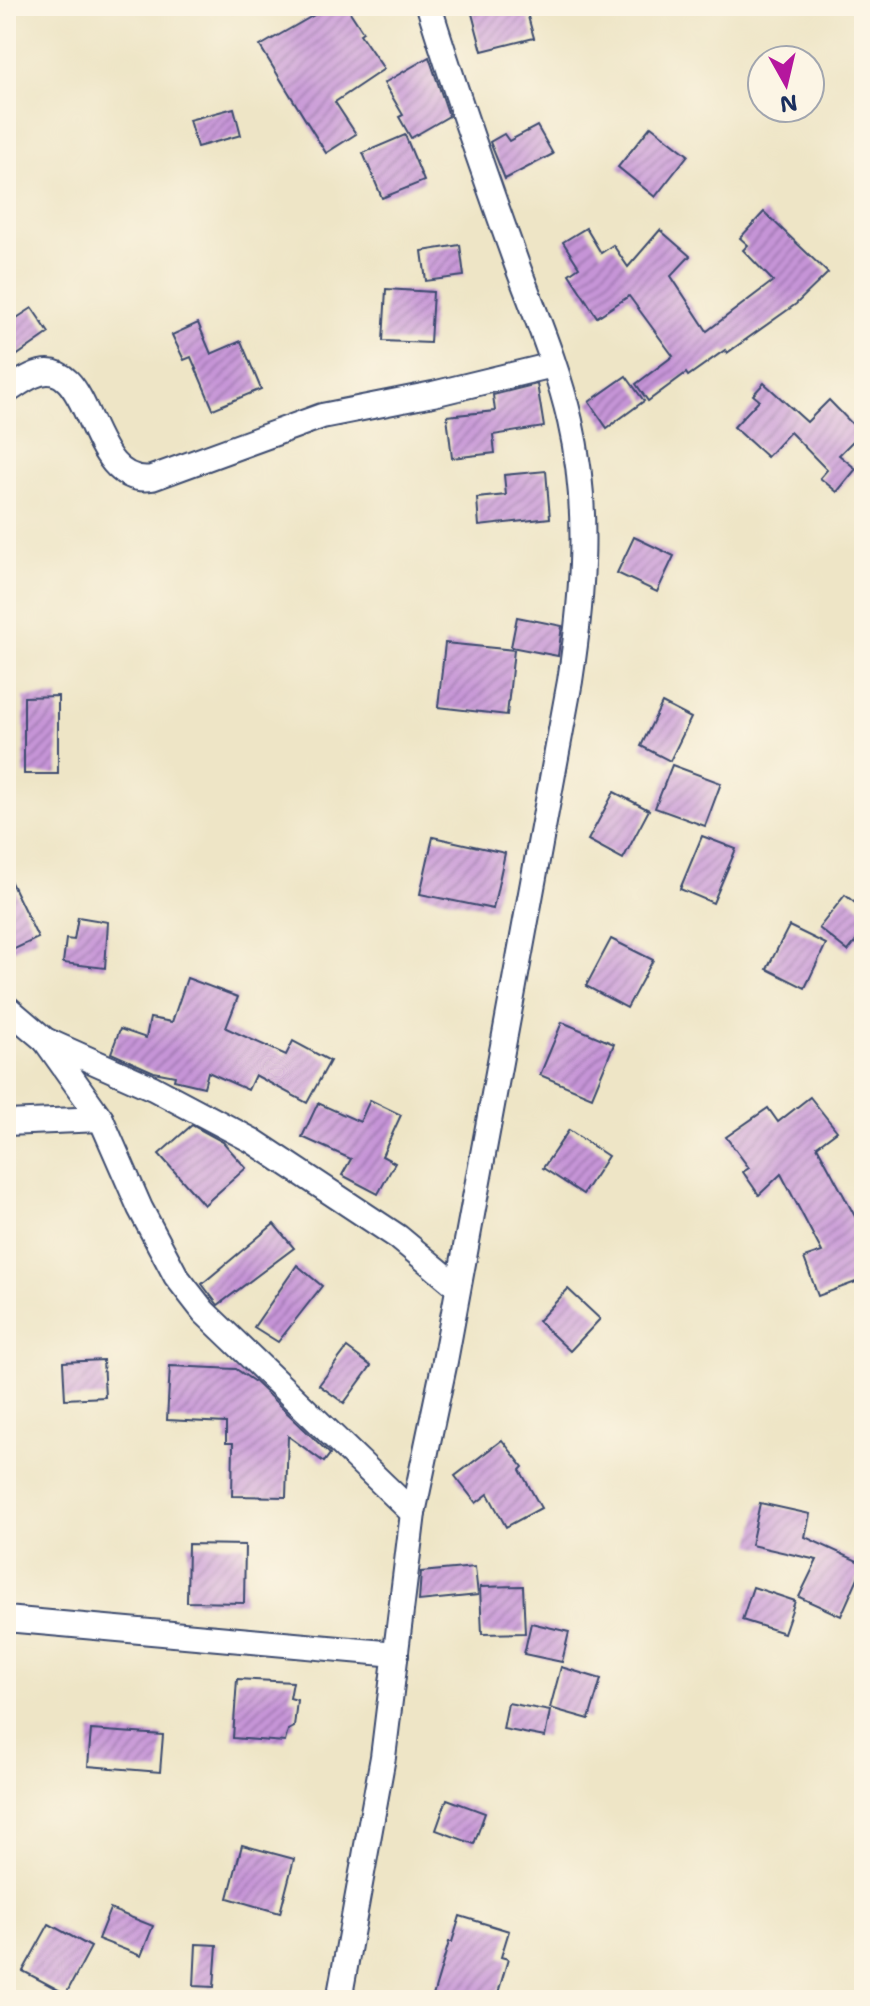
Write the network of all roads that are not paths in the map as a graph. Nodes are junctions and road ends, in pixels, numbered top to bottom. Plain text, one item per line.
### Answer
1 (429, 6) edge
2 (553, 365) junction
3 (6, 392) edge
4 (6, 1007) edge
5 (45, 1040) junction
6 (101, 1119) junction
7 (6, 1123) edge
8 (458, 1287) junction
9 (413, 1513) junction
10 (6, 1619) edge
11 (396, 1654) junction
12 (339, 2000) edge

1 - 2 street
2 - 3 street
2 - 8 street
4 - 5 street
5 - 6 street
5 - 8 street
6 - 7 street
6 - 9 street
8 - 9 street
9 - 11 street
10 - 11 street
11 - 12 street

